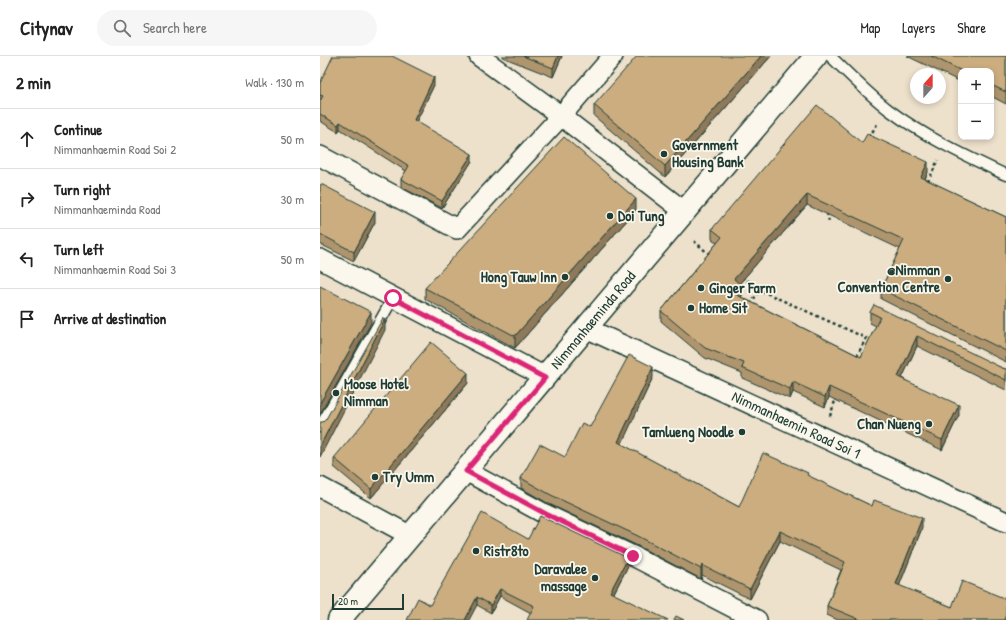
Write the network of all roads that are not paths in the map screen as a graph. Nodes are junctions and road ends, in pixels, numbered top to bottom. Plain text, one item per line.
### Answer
1 (479, 56) edge
2 (614, 56) edge
3 (816, 56) edge
4 (830, 56) edge
5 (561, 116) junction
6 (320, 156) edge
7 (1006, 176) edge
8 (685, 212) junction
9 (320, 259) edge
10 (393, 298) junction
11 (586, 328) junction
12 (545, 378) junction
13 (320, 427) edge
14 (466, 471) junction
15 (320, 488) edge
16 (1006, 522) edge
17 (410, 536) junction
18 (339, 620) edge
19 (757, 620) edge

1 - 5 street
2 - 5 street
3 - 8 main road, Nimmanhaeminda Road
4 - 7 lane
5 - 6 street
5 - 8 street
8 - 11 main road, Nimmanhaeminda Road
9 - 10 street
10 - 12 street
10 - 13 lane
11 - 12 main road, Nimmanhaeminda Road
11 - 16 street, Nimmanhaemin Road Soi 1
12 - 14 main road, Nimmanhaeminda Road
14 - 17 main road, Nimmanhaeminda Road
14 - 19 street
15 - 17 street
17 - 18 main road, Nimmanhaeminda Road

